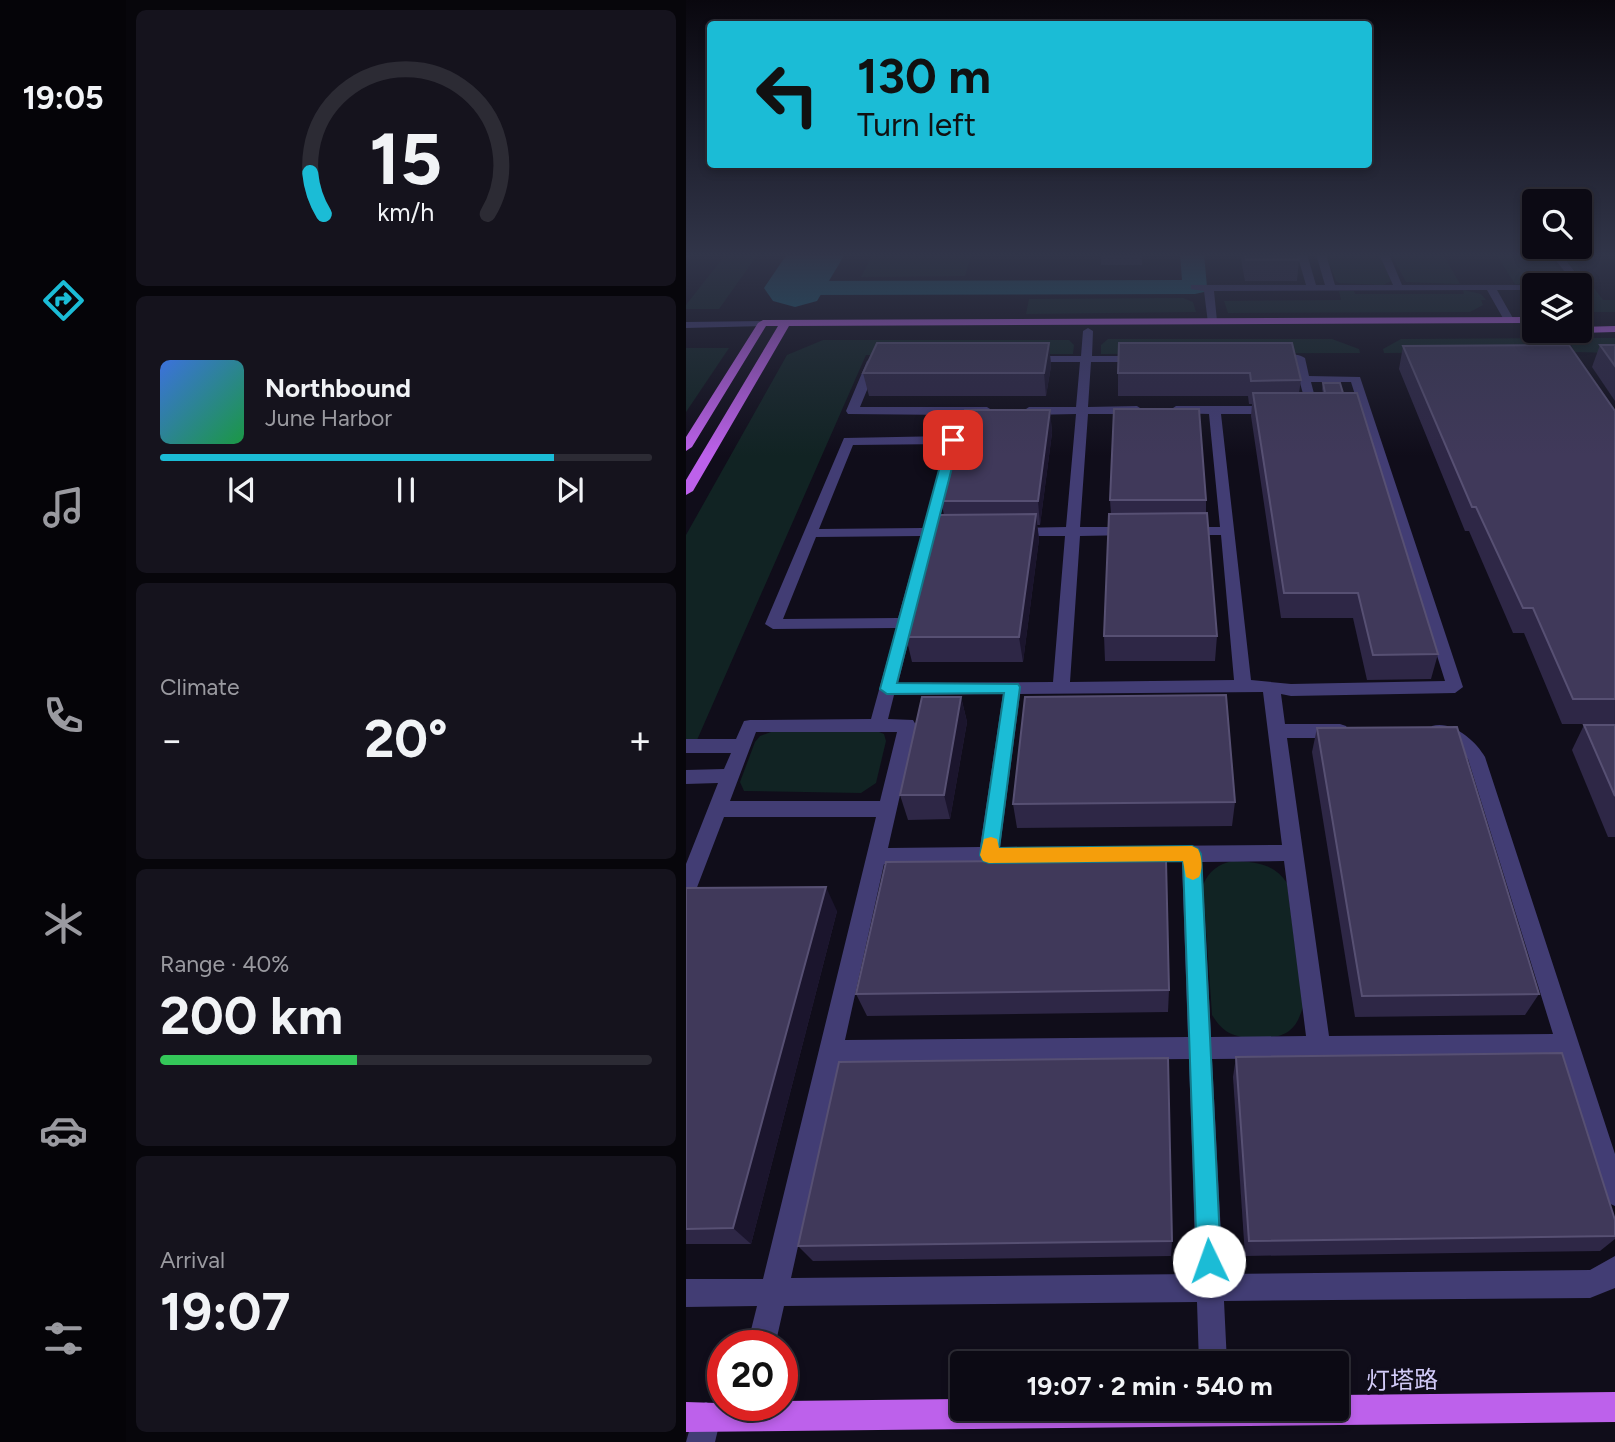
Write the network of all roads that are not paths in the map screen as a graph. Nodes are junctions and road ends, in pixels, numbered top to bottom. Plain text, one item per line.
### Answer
1 (1194, 321) edge
2 (686, 325) edge
3 (761, 328) junction
4 (782, 328) junction
5 (1522, 330) edge
6 (1592, 330) edge
7 (1615, 330) edge
8 (686, 331) edge
9 (1088, 331) junction
10 (1559, 343) edge
11 (1259, 358) edge
12 (1007, 359) edge
13 (1086, 359) junction
14 (1153, 359) edge
15 (887, 360) edge
16 (1580, 372) edge
17 (1304, 379) junction
18 (1312, 409) junction
19 (1325, 409) edge
20 (1082, 410) junction
21 (1149, 410) edge
22 (1162, 410) edge
23 (1215, 410) junction
24 (1284, 410) edge
25 (1298, 410) edge
26 (961, 411) junction
27 (1001, 411) edge
28 (1015, 411) edge
29 (953, 440) junction
30 (686, 447) edge
31 (686, 491) edge
32 (1073, 531) junction
33 (1150, 531) edge
34 (1176, 531) edge
35 (1227, 531) junction
36 (929, 532) junction
37 (968, 532) edge
38 (994, 532) edge
39 (811, 533) junction
40 (905, 623) junction
41 (1243, 686) junction
42 (1271, 686) junction
43 (1012, 687) junction
44 (1061, 687) junction
45 (887, 689) junction
46 (878, 725) junction
47 (1358, 731) edge
48 (1412, 731) edge
49 (1277, 732) junction
50 (686, 746) edge
51 (742, 746) junction
52 (730, 776) junction
53 (686, 777) edge
54 (717, 809) junction
55 (888, 809) junction
56 (1293, 853) junction
57 (1192, 854) junction
58 (989, 855) junction
59 (877, 856) junction
60 (686, 890) edge
61 (1568, 1045) junction
62 (1319, 1046) junction
63 (1200, 1048) junction
64 (830, 1051) junction
65 (1615, 1193) edge
66 (1615, 1270) edge
67 (1210, 1288) junction
68 (774, 1292) junction
69 (686, 1293) edge
70 (765, 1330) edge
71 (1213, 1351) edge
72 (1615, 1407) edge
73 (1349, 1409) edge
74 (798, 1411) edge
75 (950, 1411) edge

1 - 4 main road
2 - 3 street
3 - 4 main road
3 - 8 street
3 - 30 main road
4 - 9 main road
4 - 31 main road
5 - 9 main road
6 - 7 main road
9 - 13 street
10 - 16 street
11 - 17 street
12 - 13 street
13 - 14 street
13 - 20 street
15 - 26 street
17 - 18 street
17 - 42 street
18 - 19 street
18 - 25 street
20 - 21 street
20 - 28 street
20 - 32 street
22 - 23 street
23 - 24 street
23 - 35 street
26 - 27 street
26 - 29 street
29 - 36 street
29 - 39 street
32 - 33 street
32 - 38 street
32 - 44 street
34 - 35 street
35 - 41 street
36 - 37 street
36 - 39 street
36 - 40 street
39 - 40 street
40 - 45 street
41 - 42 street
41 - 44 street
42 - 49 street
43 - 44 street
43 - 45 street
43 - 58 street
45 - 46 street
46 - 51 street
46 - 55 street
47 - 49 street
48 - 61 street
49 - 56 street
50 - 51 street
51 - 52 street
52 - 53 street
52 - 54 street
54 - 55 street
54 - 60 street
55 - 59 street
56 - 57 street
56 - 62 street
57 - 58 street
57 - 63 street
58 - 59 street
59 - 64 street
61 - 62 street
61 - 65 street
62 - 63 street
63 - 64 street
63 - 67 street
64 - 68 street
66 - 67 street
67 - 68 street
67 - 71 street
68 - 69 street
68 - 70 street
72 - 73 main road, 灯塔路
74 - 75 main road, 灯塔路

